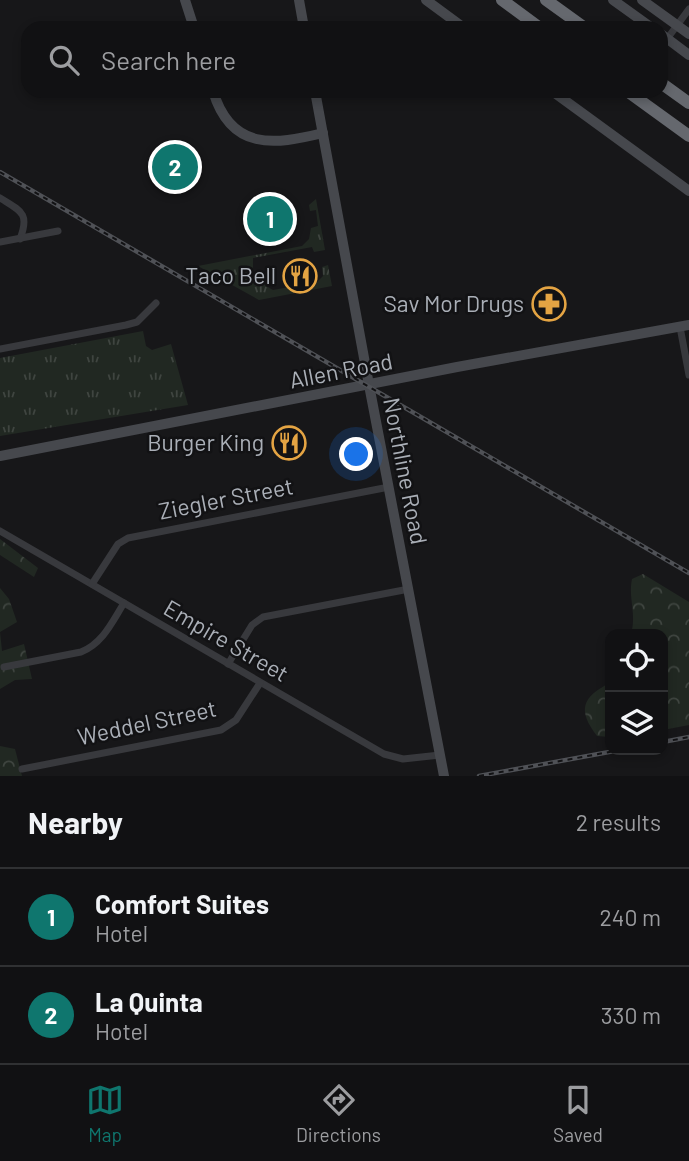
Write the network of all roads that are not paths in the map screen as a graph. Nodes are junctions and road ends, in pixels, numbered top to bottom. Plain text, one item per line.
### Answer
1 (185, 0) edge
2 (299, 0) edge
3 (426, 0) edge
4 (502, 0) edge
5 (546, 0) edge
6 (613, 0) edge
7 (642, 0) edge
8 (689, 9) edge
9 (192, 21) edge
10 (303, 21) edge
11 (454, 21) edge
12 (530, 21) edge
13 (575, 21) edge
14 (642, 21) edge
15 (677, 25) junction
16 (668, 33) edge
17 (689, 33) edge
18 (668, 40) edge
19 (678, 47) junction
20 (689, 55) edge
21 (668, 88) edge
22 (216, 98) edge
23 (316, 98) edge
24 (562, 98) edge
25 (637, 98) edge
26 (689, 103) edge
27 (323, 133) junction
28 (689, 136) edge
29 (689, 191) edge
30 (0, 198) edge
31 (58, 231) dead end
32 (20, 239) junction
33 (0, 243) edge
34 (156, 303) dead end
35 (685, 326) edge
36 (0, 349) edge
37 (689, 375) edge
38 (369, 385) junction
39 (0, 456) edge
40 (389, 487) junction
41 (0, 531) edge
42 (92, 584) junction
43 (409, 589) junction
44 (124, 603) junction
45 (228, 664) junction
46 (4, 667) dead end
47 (260, 683) junction
48 (440, 755) junction
49 (22, 769) dead end
50 (444, 776) edge

1 - 9 main road
2 - 10 main road
3 - 11 main road
4 - 12 highway
5 - 13 highway
6 - 14 main road
7 - 15 main road
8 - 15 street
15 - 16 street
15 - 17 main road
17 - 19 street
18 - 19 main road
19 - 20 main road
21 - 26 highway
22 - 27 main road
23 - 27 main road, Northline Road
24 - 29 main road
25 - 28 highway
27 - 38 main road, Northline Road
30 - 32 street
31 - 32 street
32 - 33 street
34 - 36 street
35 - 37 street
35 - 38 main road, Allen Road
38 - 39 main road, Allen Road
38 - 40 main road, Northline Road
40 - 42 street, Ziegler Street
40 - 43 main road, Northline Road
41 - 42 street, Empire Street
42 - 44 street, Empire Street
43 - 45 street
43 - 48 main road, Northline Road
44 - 45 street, Empire Street
44 - 46 street
45 - 47 street, Empire Street
47 - 48 street, Empire Street
47 - 49 street, Weddel Street
48 - 50 main road, Northline Road

